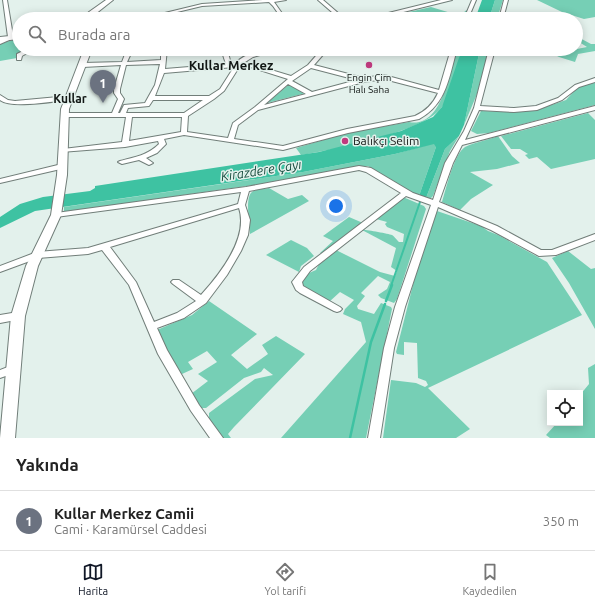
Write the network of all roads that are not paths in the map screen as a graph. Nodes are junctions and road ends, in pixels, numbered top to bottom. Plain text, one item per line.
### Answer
1 (5, 0) edge
2 (110, 0) edge
3 (284, 0) edge
4 (320, 0) edge
5 (449, 0) edge
6 (474, 0) edge
7 (506, 0) edge
8 (270, 1) edge
9 (92, 12) edge
10 (172, 12) edge
11 (279, 12) edge
12 (335, 12) edge
13 (398, 12) edge
14 (469, 12) edge
15 (503, 12) edge
16 (12, 26) edge
17 (12, 37) edge
18 (12, 38) edge
19 (0, 39) edge
20 (0, 42) edge
21 (86, 56) edge
22 (127, 56) edge
23 (163, 56) edge
24 (226, 56) edge
25 (254, 56) edge
26 (319, 56) edge
27 (452, 56) edge
28 (490, 56) edge
29 (163, 62) junction
30 (124, 63) junction
31 (239, 64) junction
32 (83, 65) junction
33 (229, 66) junction
34 (310, 66) junction
35 (163, 71) junction
36 (291, 80) junction
37 (364, 80) junction
38 (595, 80) edge
39 (441, 92) junction
40 (311, 94) junction
41 (0, 98) edge
42 (70, 98) junction
43 (152, 98) junction
44 (212, 98) junction
45 (10, 103) junction
46 (0, 106) edge
47 (477, 108) junction
48 (595, 108) edge
49 (256, 109) junction
50 (115, 114) junction
51 (126, 114) junction
52 (64, 115) junction
53 (185, 116) junction
54 (184, 133) junction
55 (161, 139) junction
56 (231, 139) junction
57 (459, 144) junction
58 (125, 145) junction
59 (63, 151) junction
60 (140, 158) junction
61 (122, 162) dead end
62 (149, 163) dead end
63 (62, 166) junction
64 (0, 181) edge
65 (246, 189) junction
66 (405, 193) junction
67 (431, 202) junction
68 (241, 206) junction
69 (56, 215) junction
70 (595, 237) edge
71 (104, 246) junction
72 (37, 255) junction
73 (0, 269) edge
74 (176, 282) dead end
75 (203, 301) junction
76 (337, 309) dead end
77 (18, 316) junction
78 (0, 319) edge
79 (152, 326) junction
80 (13, 369) junction
81 (0, 374) edge
82 (7, 438) edge
83 (217, 438) edge
84 (374, 438) edge

1 - 16 street
2 - 9 main road
3 - 8 street
4 - 12 street
5 - 13 main road
6 - 14 street
7 - 15 street
8 - 10 street
8 - 11 street
17 - 19 main road
18 - 20 street
21 - 32 main road
22 - 30 street
23 - 29 street
24 - 33 street
25 - 31 street
26 - 34 street
27 - 39 street
28 - 47 street
29 - 30 street
29 - 35 street
30 - 32 street
30 - 50 street
31 - 33 street
31 - 36 street
31 - 44 street
32 - 42 main road
33 - 35 street
34 - 36 street
34 - 37 street
35 - 43 street
36 - 40 street
36 - 49 street
37 - 39 street
37 - 40 street
38 - 47 street
39 - 56 street
40 - 49 street
41 - 45 street
42 - 45 street
42 - 52 main road
43 - 44 street
43 - 51 street
44 - 53 street
45 - 46 street
47 - 57 street
48 - 57 street
49 - 56 street
50 - 51 street
50 - 52 street
51 - 53 street
51 - 58 street
52 - 59 main road
53 - 54 street
54 - 55 street
54 - 56 street
55 - 58 street
55 - 60 street
57 - 67 street
58 - 59 street
59 - 63 main road
60 - 61 street
60 - 62 street
63 - 64 street
63 - 69 main road
65 - 66 street
65 - 68 street
65 - 69 street
66 - 67 street
66 - 76 street
67 - 70 street
67 - 84 street
68 - 71 street
68 - 75 street
69 - 72 main road
71 - 72 street
71 - 79 street
72 - 73 street
72 - 77 main road
74 - 75 street
75 - 79 street
77 - 78 street
77 - 80 main road
79 - 83 street
80 - 81 street
80 - 82 main road

